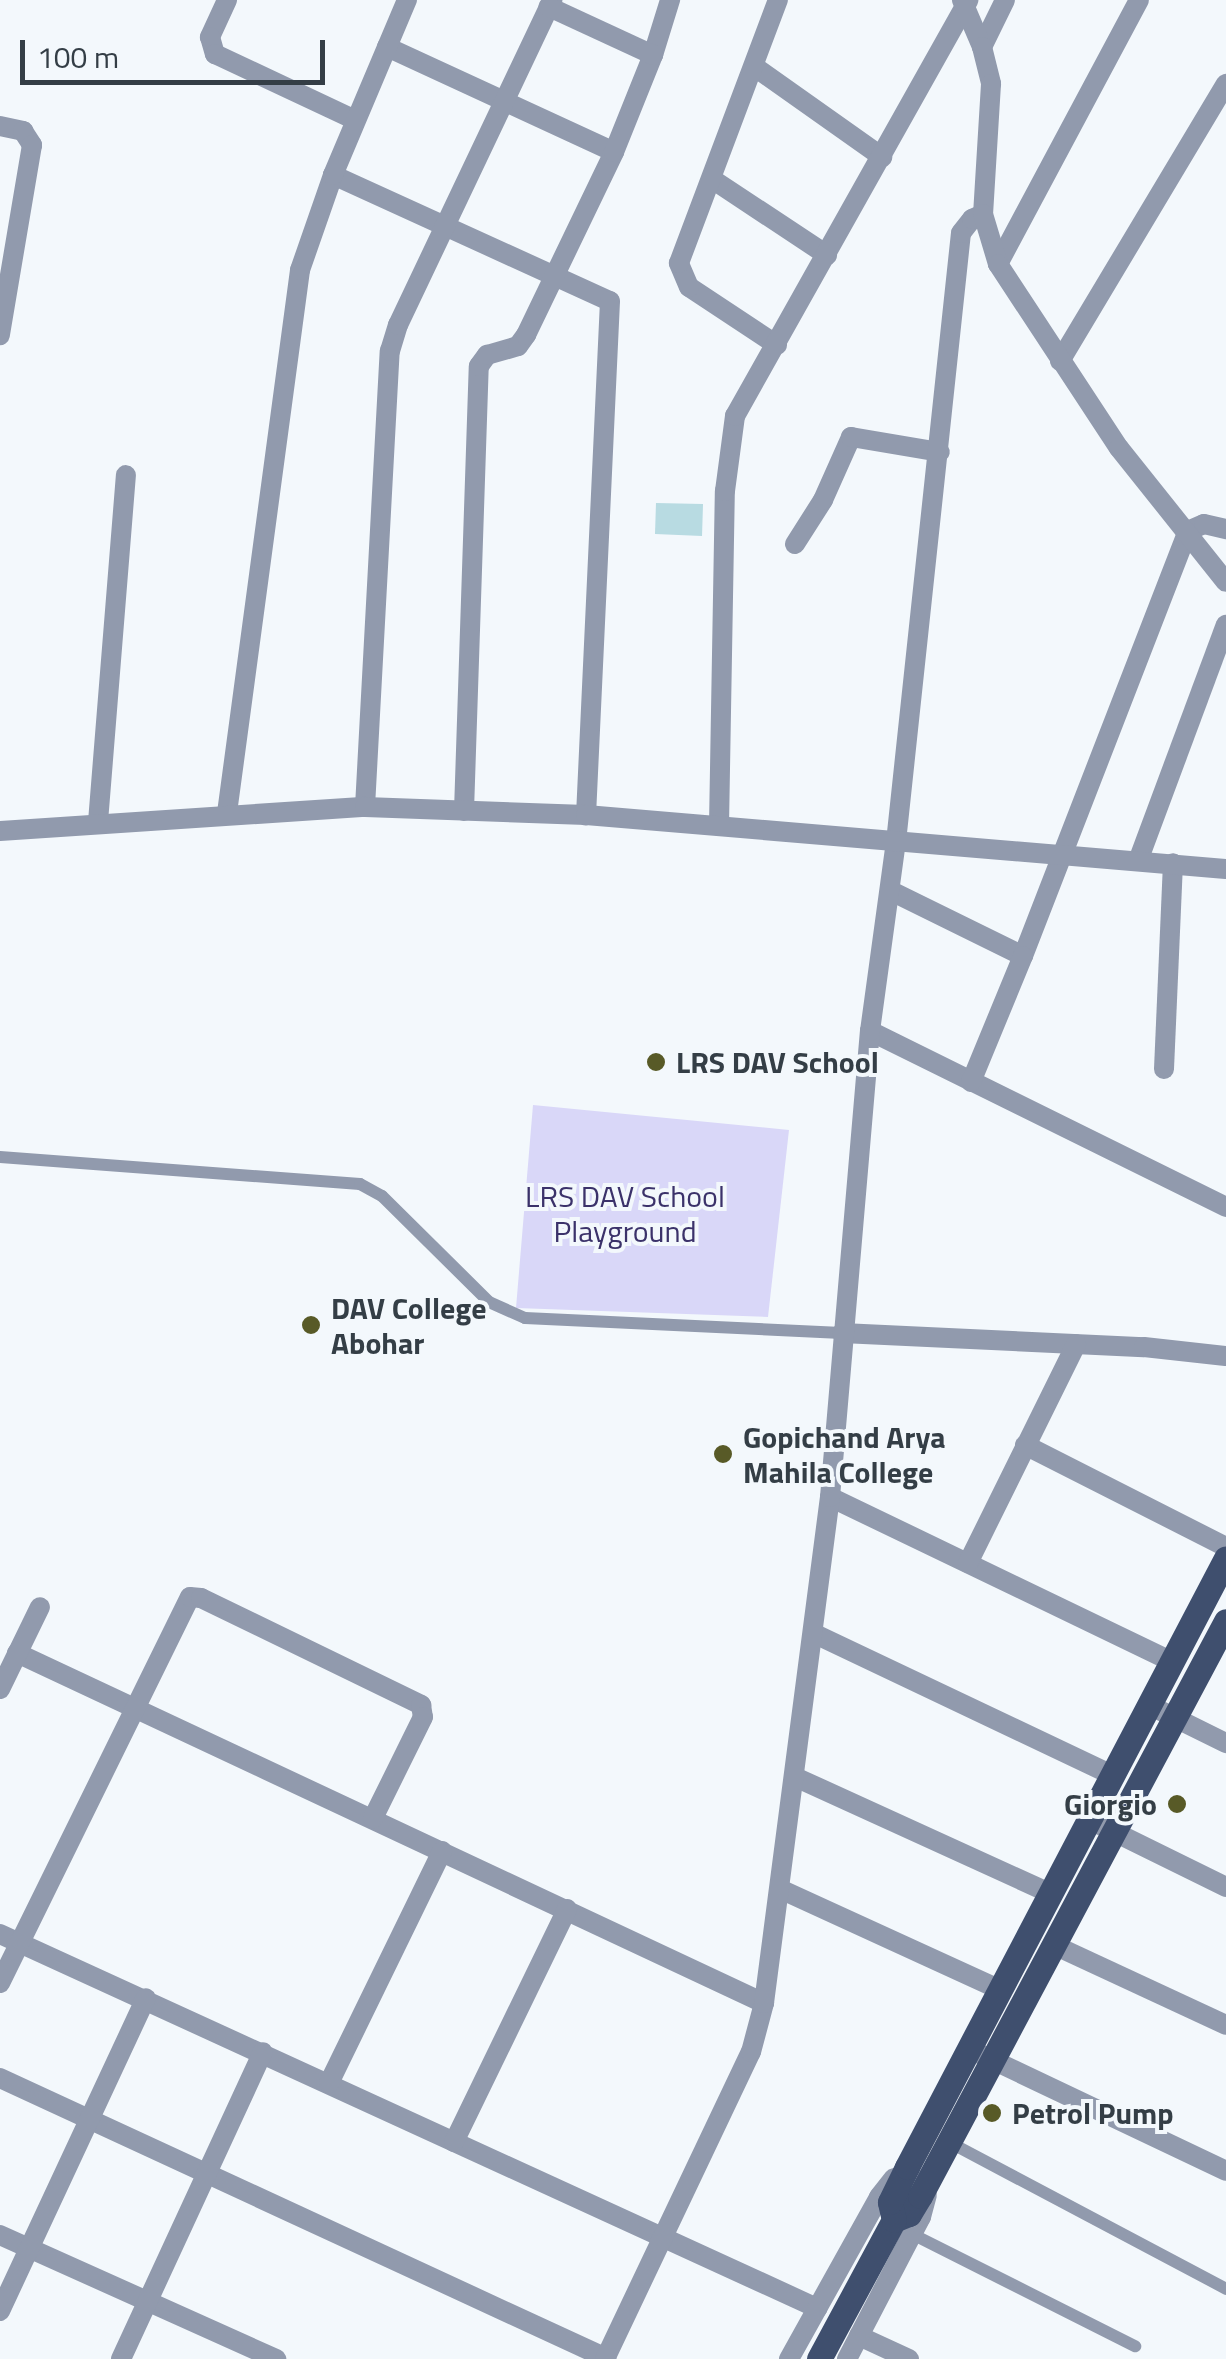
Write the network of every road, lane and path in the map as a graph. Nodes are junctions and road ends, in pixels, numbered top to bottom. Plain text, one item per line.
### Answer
1 (227, 0) edge
2 (406, 0) edge
3 (670, 0) edge
4 (778, 0) edge
5 (1005, 0) edge
6 (1139, 0) edge
7 (965, 2) edge
8 (550, 4) edge
9 (388, 46) junction
10 (982, 47) junction
11 (652, 54) junction
12 (755, 67) junction
13 (1226, 84) edge
14 (506, 102) junction
15 (355, 120) junction
16 (0, 126) edge
17 (614, 152) junction
18 (882, 156) junction
19 (333, 175) junction
20 (712, 179) junction
21 (983, 214) junction
22 (447, 228) junction
23 (827, 255) junction
24 (998, 264) junction
25 (557, 274) junction
26 (0, 335) edge
27 (777, 345) junction
28 (1060, 361) junction
29 (940, 452) junction
30 (126, 475) dead end
31 (1226, 529) edge
32 (1188, 531) junction
33 (795, 544) dead end
34 (1226, 582) edge
35 (1226, 625) edge
36 (365, 806) junction
37 (464, 811) junction
38 (227, 812) junction
39 (586, 815) junction
40 (98, 822) junction
41 (719, 826) junction
42 (0, 831) edge
43 (896, 842) junction
44 (1065, 854) junction
45 (1138, 861) junction
46 (1173, 864) junction
47 (1226, 869) edge
48 (890, 891) junction
49 (1023, 956) junction
50 (870, 1031) junction
51 (1164, 1070) dead end
52 (971, 1082) junction
53 (0, 1157) edge
54 (1226, 1207) edge
55 (842, 1333) junction
56 (1076, 1344) junction
57 (1226, 1356) edge
58 (1025, 1445) junction
59 (830, 1497) junction
60 (1226, 1547) edge
61 (1226, 1558) edge
62 (968, 1563) junction
63 (1218, 1592) edge
64 (40, 1607) dead end
65 (1226, 1621) edge
66 (815, 1634) junction
67 (17, 1653) junction
68 (1171, 1660) junction
69 (0, 1689) edge
70 (1149, 1705) junction
71 (133, 1706) junction
72 (1174, 1718) junction
73 (1226, 1743) edge
74 (1112, 1775) junction
75 (795, 1777) junction
76 (373, 1818) junction
77 (1088, 1818) junction
78 (1114, 1832) junction
79 (442, 1850) junction
80 (1226, 1887) edge
81 (780, 1890) junction
82 (1050, 1894) junction
83 (567, 1909) junction
84 (10, 1938) edge
85 (1056, 1946) junction
86 (0, 1983) edge
87 (1001, 1990) junction
88 (146, 1998) junction
89 (764, 2003) junction
90 (1226, 2026) edge
91 (970, 2049) junction
92 (263, 2052) junction
93 (995, 2061) junction
94 (0, 2078) edge
95 (329, 2083) junction
96 (89, 2118) junction
97 (938, 2136) junction
98 (454, 2142) junction
99 (1226, 2171) edge
100 (918, 2172) junction
101 (206, 2173) junction
102 (897, 2230) junction
103 (0, 2235) edge
104 (664, 2237) junction
105 (30, 2249) junction
106 (1226, 2289) edge
107 (148, 2301) junction
108 (817, 2308) junction
109 (0, 2311) edge
110 (860, 2336) junction
111 (1135, 2346) dead end
112 (606, 2358) edge
113 (121, 2359) edge
114 (276, 2359) edge
115 (788, 2359) edge
116 (818, 2359) edge
117 (847, 2359) edge
118 (909, 2359) edge

1 - 15 street
2 - 9 street
3 - 11 street
4 - 12 street
5 - 10 street
6 - 24 street
7 - 10 street
7 - 18 street
8 - 11 street
8 - 14 street
9 - 14 street
9 - 15 street
10 - 21 street
11 - 17 street
12 - 18 street
12 - 20 street
13 - 28 street
14 - 17 street
14 - 22 street
15 - 19 street
16 - 26 street
17 - 25 street
18 - 23 street
19 - 22 street
19 - 38 street
20 - 23 street
20 - 27 street
21 - 24 street
21 - 29 street
22 - 25 street
22 - 36 street
23 - 27 street
24 - 28 street
25 - 37 street
25 - 39 street
27 - 41 street
28 - 32 street
29 - 33 street
29 - 43 street
30 - 40 street
31 - 32 street
32 - 34 street
32 - 44 street
35 - 45 street
36 - 37 street
36 - 38 street
37 - 39 street
38 - 40 street
39 - 41 street
40 - 42 street
41 - 43 street
43 - 44 street
43 - 48 street
44 - 45 street
44 - 49 street
45 - 46 street
46 - 47 street
46 - 51 street
48 - 49 street
48 - 50 street
49 - 52 street
50 - 52 street
50 - 55 street
52 - 54 street
53 - 55 lane
55 - 56 street
55 - 59 street
56 - 57 street
56 - 58 street
58 - 60 street
58 - 62 street
59 - 62 street
59 - 66 street
61 - 63 main road
62 - 68 street
63 - 68 main road
64 - 67 street
65 - 72 main road
66 - 74 street
66 - 75 street
67 - 69 street
67 - 71 street
68 - 70 main road
70 - 72 street
70 - 74 main road
71 - 76 street
71 - 76 street
71 - 84 street
72 - 73 street
72 - 78 main road
74 - 77 main road
75 - 81 street
75 - 82 street
76 - 79 street
77 - 78 street
77 - 82 main road
78 - 80 street
78 - 85 main road
79 - 83 street
79 - 95 street
81 - 87 street
81 - 89 street
82 - 87 main road
83 - 89 street
83 - 98 street
84 - 86 street
84 - 88 street
85 - 90 street
85 - 93 main road
87 - 91 main road
88 - 92 street
88 - 96 street
89 - 104 street
91 - 93 street
91 - 97 main road
92 - 95 street
92 - 101 street
93 - 97 main road
93 - 99 street
94 - 96 street
95 - 98 street
96 - 101 street
96 - 105 street
97 - 100 main road
97 - 106 lane
98 - 104 street
100 - 102 main road
100 - 108 street
101 - 107 street
101 - 112 street
102 - 110 street
102 - 111 lane
102 - 116 main road
103 - 105 street
104 - 108 street
104 - 112 street
105 - 107 street
105 - 109 street
107 - 113 street
107 - 114 street
108 - 115 street
110 - 117 street
110 - 118 street

